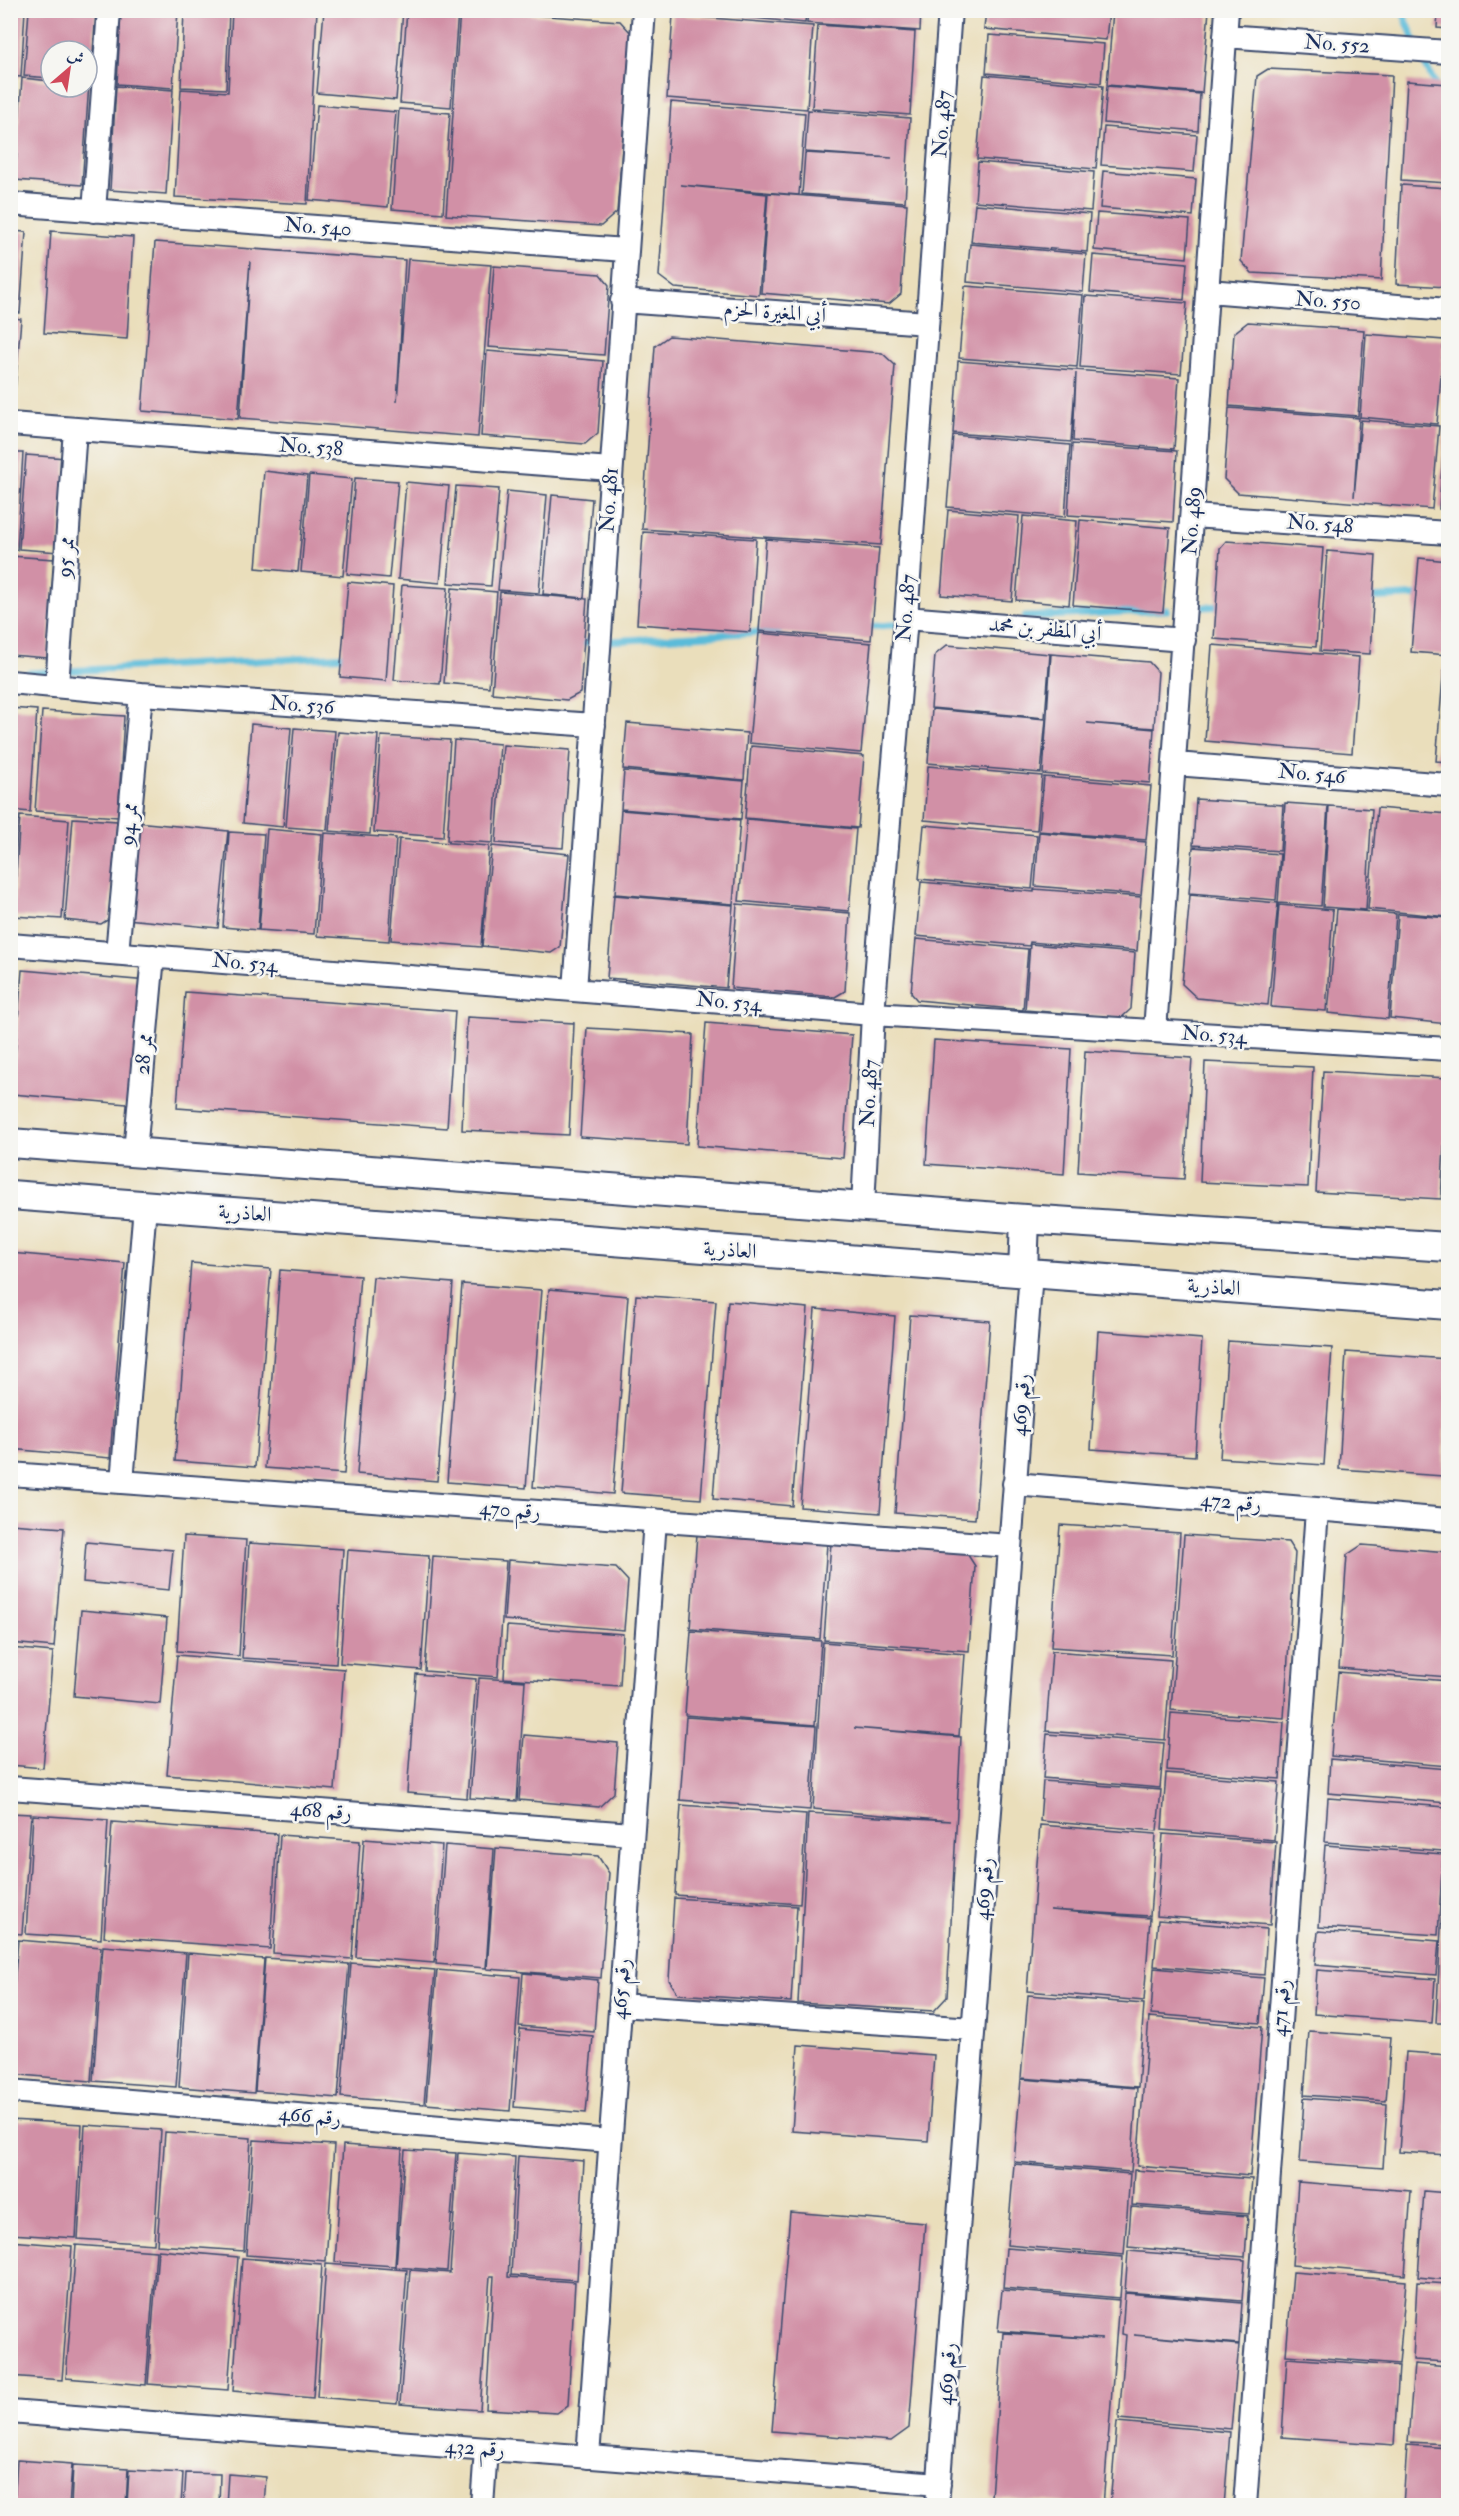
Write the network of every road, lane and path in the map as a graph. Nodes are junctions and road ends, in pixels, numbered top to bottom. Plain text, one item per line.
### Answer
1 (109, 10) edge
2 (644, 10) edge
3 (950, 10) edge
4 (1227, 10) edge
5 (1225, 36) junction
6 (1449, 52) edge
7 (10, 204) edge
8 (94, 211) junction
9 (625, 250) junction
10 (1208, 291) junction
11 (622, 301) junction
12 (1449, 310) edge
13 (927, 323) junction
14 (10, 424) edge
15 (75, 429) junction
16 (611, 469) junction
17 (1192, 516) junction
18 (1449, 533) edge
19 (906, 618) junction
20 (1184, 640) junction
21 (10, 682) edge
22 (57, 686) junction
23 (141, 694) junction
24 (594, 726) junction
25 (1175, 764) junction
26 (1449, 785) edge
27 (10, 945) edge
28 (117, 953) junction
29 (153, 956) junction
30 (575, 990) junction
31 (873, 1014) junction
32 (1155, 1031) junction
33 (1449, 1049) edge
34 (10, 1143) edge
35 (135, 1152) junction
36 (10, 1196) edge
37 (145, 1206) junction
38 (863, 1206) junction
39 (1025, 1219) junction
40 (1449, 1247) edge
41 (1027, 1273) junction
42 (1449, 1305) edge
43 (10, 1474) edge
44 (122, 1482) junction
45 (1014, 1484) junction
46 (1317, 1510) junction
47 (655, 1520) junction
48 (1449, 1520) edge
49 (1010, 1546) junction
50 (10, 1788) edge
51 (632, 1834) junction
52 (620, 2005) junction
53 (974, 2029) junction
54 (10, 2091) edge
55 (610, 2141) junction
56 (10, 2412) edge
57 (486, 2449) junction
58 (588, 2457) junction
59 (938, 2495) edge
60 (482, 2505) edge
61 (1245, 2505) edge

1 - 8 street
2 - 9 street, No. 481
3 - 13 street, No. 487
4 - 5 street, No. 489
5 - 6 street, No. 552
5 - 10 street, No. 489
7 - 8 street, No. 540
8 - 9 street, No. 540
9 - 11 street, No. 481
10 - 12 street, No. 550
10 - 17 street, No. 489
11 - 13 street, أبي المغيرة الحزم
11 - 16 street, No. 481
13 - 19 street, No. 487
14 - 15 street, No. 538
15 - 16 street, No. 538
15 - 22 street, ممر 95
16 - 24 street, No. 481
17 - 18 street, No. 548
17 - 20 street, No. 489
19 - 20 street, أبي المظفر بن محمد
19 - 31 street, No. 487
20 - 25 street, No. 489
21 - 22 street, No. 536
22 - 23 street, No. 536
23 - 24 street, No. 536
23 - 28 street, ممر 94
24 - 30 street, No. 481
25 - 26 street, No. 546
25 - 32 street, No. 489
27 - 28 street, No. 534
28 - 29 street, No. 534
29 - 30 street, No. 534
29 - 35 street, ممر 28
30 - 31 street, No. 534
31 - 32 street, No. 534
31 - 38 street, No. 487
32 - 33 street, No. 534
34 - 35 street
35 - 38 street
36 - 37 street, العاذرية
37 - 41 street, العاذرية
37 - 44 street
38 - 39 street
39 - 40 street
39 - 41 street
41 - 42 street, العاذرية
41 - 45 street, رقم 469
43 - 44 street, رقم 470
44 - 47 street, رقم 470
45 - 46 street, رقم 472
45 - 49 street, رقم 469
46 - 48 street, رقم 472
46 - 61 street, رقم 471
47 - 49 street, رقم 470
47 - 51 street, رقم 465
49 - 53 street, رقم 469
50 - 51 street, رقم 468
51 - 52 street, رقم 465
52 - 53 street
52 - 55 street, رقم 465
53 - 59 street, رقم 469
54 - 55 street, رقم 466
55 - 58 street, رقم 465
56 - 57 street, رقم 432
57 - 58 street, رقم 432
57 - 60 street
58 - 59 street, رقم 432

